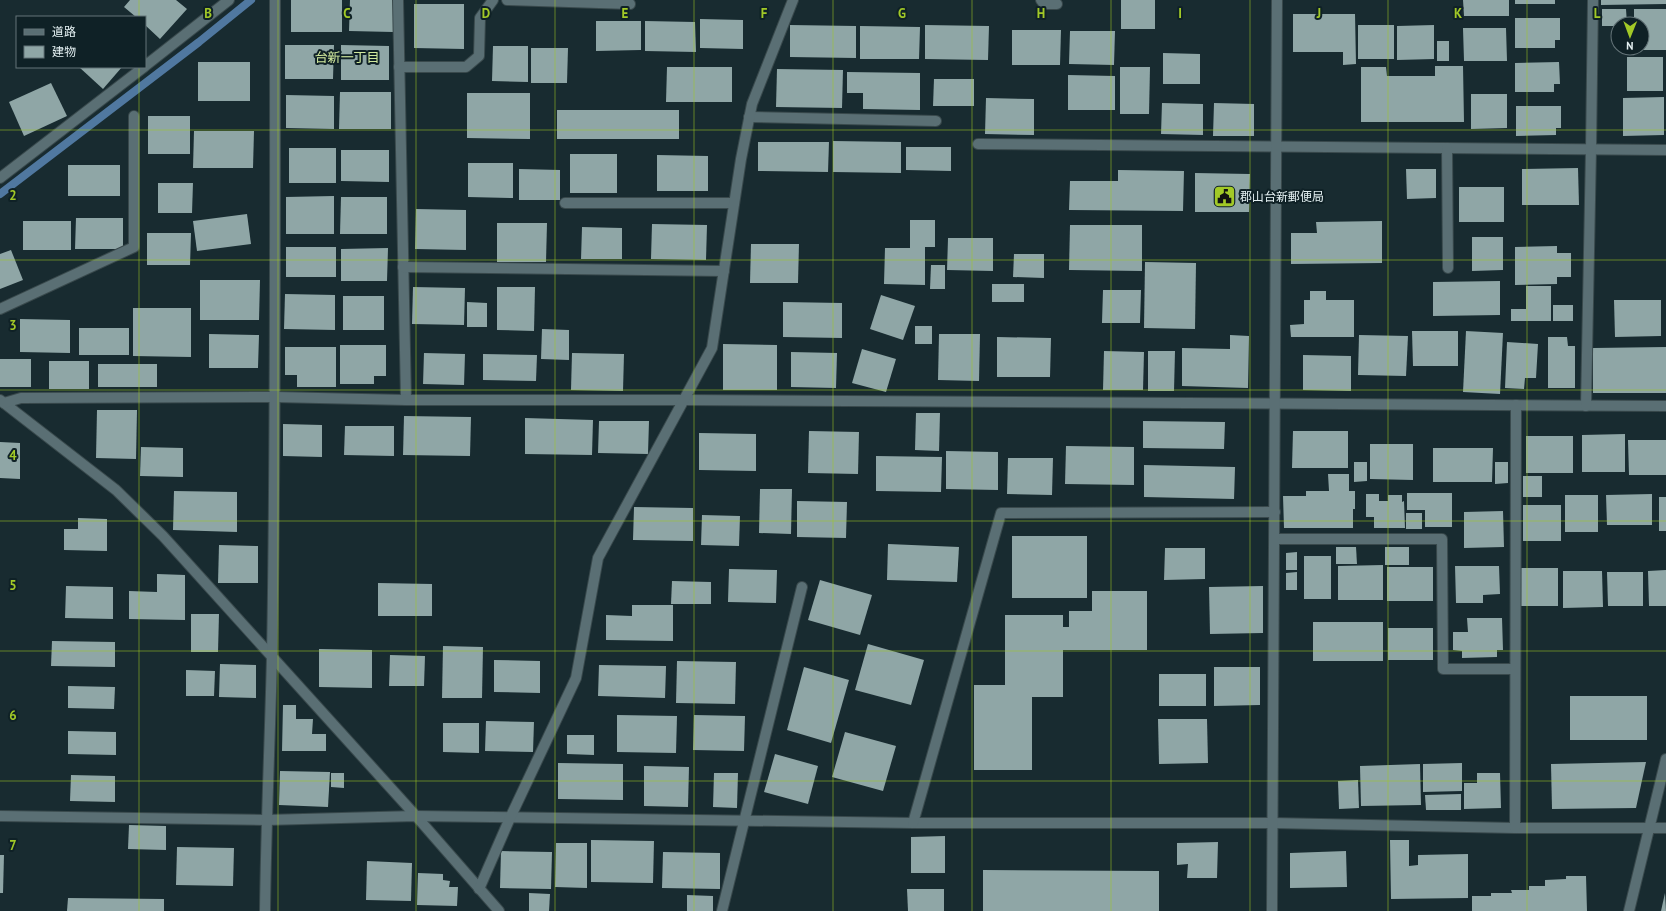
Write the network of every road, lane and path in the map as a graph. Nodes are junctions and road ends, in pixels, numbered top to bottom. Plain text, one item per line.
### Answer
1 (229, 0) edge
2 (275, 0) edge
3 (398, 0) edge
4 (493, 0) edge
5 (507, 0) edge
6 (793, 0) edge
7 (1042, 0) edge
8 (1277, 0) edge
9 (1593, 0) edge
10 (630, 4) dead end
11 (1057, 4) dead end
12 (146, 65) edge
13 (399, 67) junction
14 (143, 68) edge
15 (134, 116) dead end
16 (749, 117) junction
17 (936, 120) dead end
18 (978, 144) dead end
19 (1276, 147) junction
20 (1447, 148) junction
21 (1591, 150) junction
22 (1666, 150) edge
23 (0, 178) edge
24 (565, 203) dead end
25 (734, 204) junction
26 (403, 267) junction
27 (1448, 268) dead end
28 (724, 271) junction
29 (0, 309) edge
30 (275, 397) junction
31 (406, 400) junction
32 (684, 400) junction
33 (2, 402) edge
34 (1275, 403) junction
35 (1516, 405) junction
36 (1586, 406) junction
37 (1666, 406) edge
38 (1275, 512) junction
39 (1275, 539) junction
40 (802, 587) dead end
41 (272, 657) junction
42 (1515, 669) junction
43 (1666, 759) edge
44 (0, 816) edge
45 (416, 816) junction
46 (510, 818) junction
47 (266, 820) junction
48 (745, 821) junction
49 (912, 823) junction
50 (1273, 823) junction
51 (1514, 828) junction
52 (1650, 828) junction
53 (1666, 828) edge
54 (479, 889) junction
55 (265, 911) edge
56 (498, 911) edge
57 (722, 911) edge
58 (1272, 911) edge
59 (1629, 911) edge

1 - 12 street
2 - 30 street
3 - 13 street
4 - 13 street
5 - 10 street
6 - 16 street
7 - 11 street
8 - 19 street
9 - 21 street
13 - 26 street
14 - 23 street
15 - 29 street
16 - 17 street
16 - 25 street
18 - 19 street
19 - 20 street
19 - 34 street
20 - 21 street
20 - 27 street
21 - 22 street
21 - 36 street
24 - 25 street
25 - 28 street
26 - 28 street
26 - 31 street
28 - 32 street
30 - 31 street
30 - 33 street
30 - 41 street
31 - 32 street
32 - 34 street
32 - 46 street
33 - 41 street
34 - 35 street
34 - 38 street
35 - 36 street
35 - 42 street
36 - 37 street
38 - 39 street
38 - 49 street
39 - 42 street
39 - 50 street
40 - 48 street
41 - 45 street
41 - 47 street
42 - 51 street
43 - 52 street
44 - 47 street
45 - 46 street
45 - 47 street
45 - 54 street
46 - 48 street
46 - 54 street
47 - 55 street
48 - 49 street
48 - 57 street
49 - 50 street
50 - 51 street
50 - 58 street
51 - 52 street
52 - 53 street
52 - 59 street
54 - 56 street

